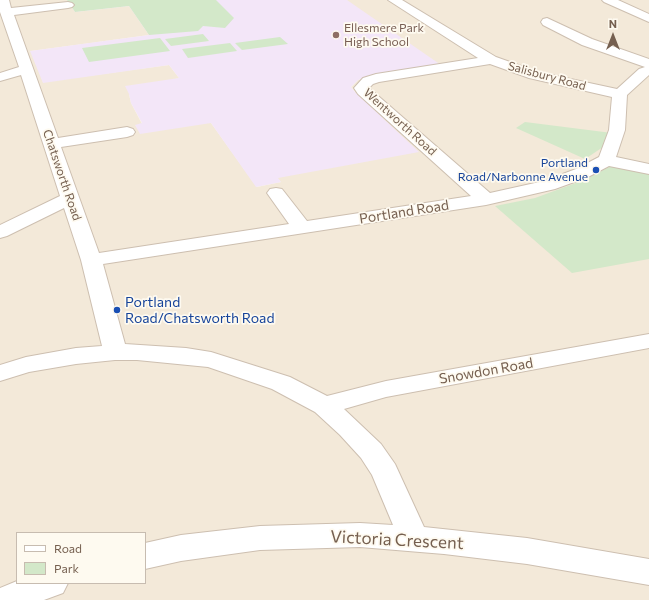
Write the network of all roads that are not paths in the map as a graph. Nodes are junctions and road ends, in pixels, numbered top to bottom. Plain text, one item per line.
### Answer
1 (398, 0) edge
2 (608, 0) edge
3 (68, 5) dead end
4 (4, 6) edge
5 (649, 18) edge
6 (547, 22) dead end
7 (491, 60) junction
8 (649, 64) edge
9 (26, 69) junction
10 (649, 70) edge
11 (0, 77) edge
12 (620, 94) junction
13 (127, 132) dead end
14 (51, 144) junction
15 (607, 160) junction
16 (649, 169) edge
17 (276, 193) dead end
18 (70, 199) junction
19 (486, 199) junction
20 (302, 228) junction
21 (0, 232) edge
22 (91, 260) junction
23 (649, 341) edge
24 (114, 352) junction
25 (0, 373) edge
26 (324, 406) junction
27 (414, 538) junction
28 (146, 556) edge
29 (649, 572) edge
30 (49, 584) edge
31 (5, 600) edge

1 - 7 street, Salisbury Road
2 - 5 street
3 - 4 street
4 - 9 street, Chatsworth Road
6 - 8 street
7 - 12 street, Salisbury Road
7 - 19 street, Wentworth Road
9 - 11 street
9 - 14 street, Chatsworth Road
10 - 12 street
12 - 15 street
13 - 14 street
14 - 18 street, Chatsworth Road
15 - 16 street
15 - 19 street, Portland Road
17 - 20 street
18 - 21 street
18 - 22 street, Chatsworth Road
19 - 20 street, Portland Road
20 - 22 street, Portland Road
22 - 24 street, Chatsworth Road
23 - 26 street, Snowdon Road
24 - 25 street
24 - 26 street
26 - 27 street
27 - 28 street, Victoria Crescent
27 - 29 street, Victoria Crescent
30 - 31 street

